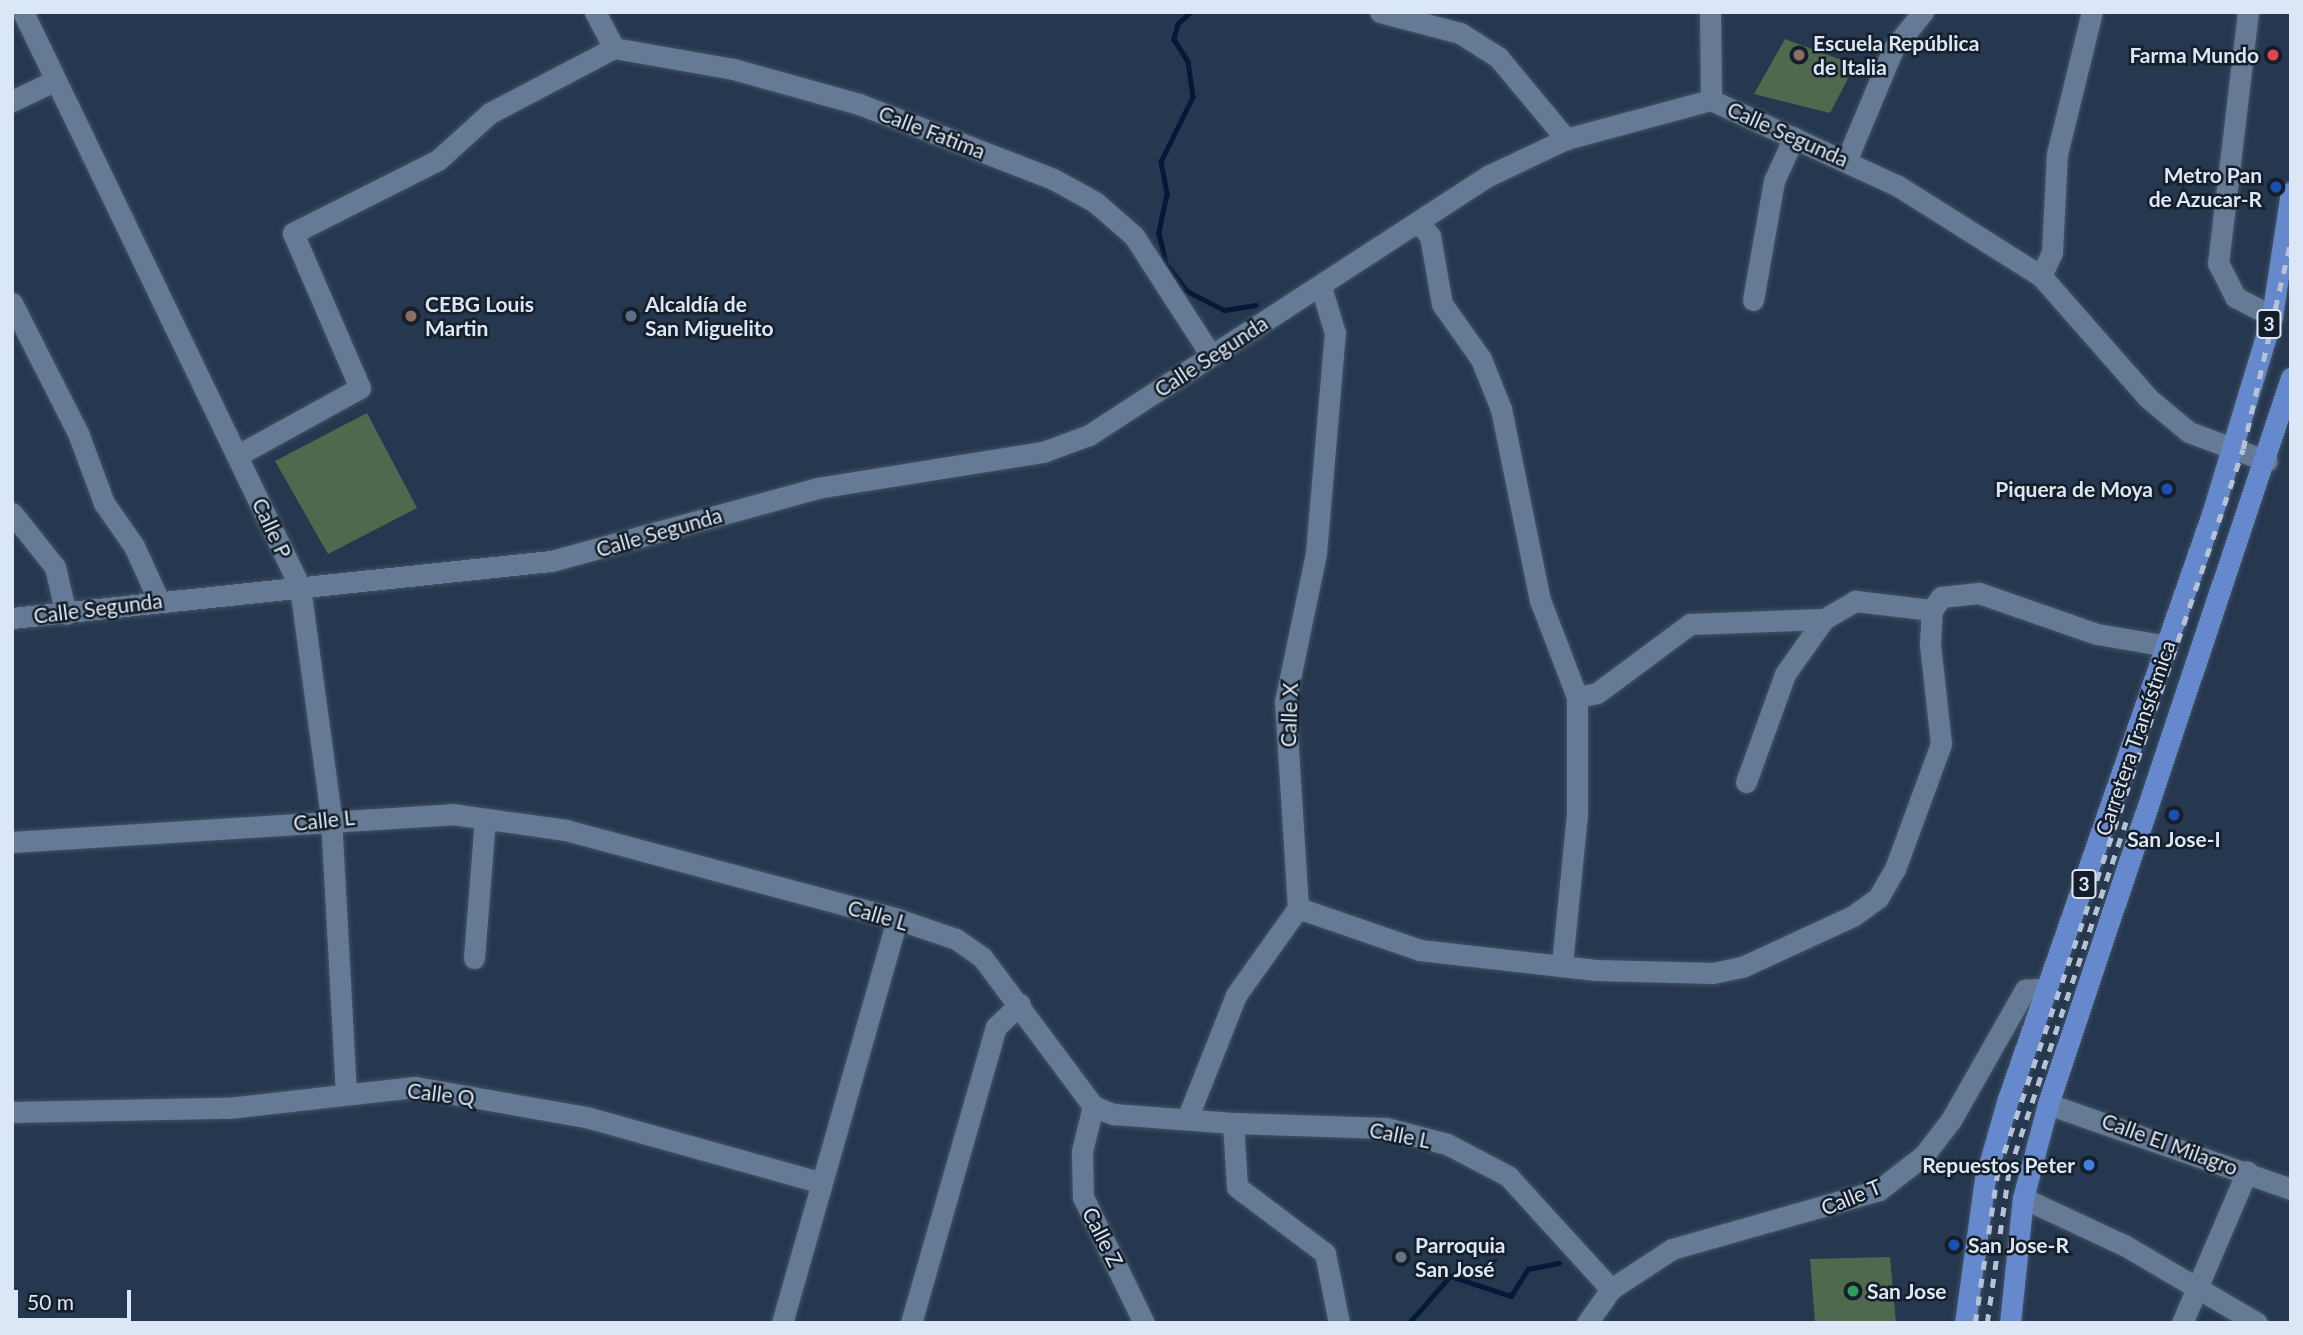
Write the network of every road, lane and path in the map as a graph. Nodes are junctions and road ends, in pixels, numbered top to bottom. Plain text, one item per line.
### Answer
1 (23, 12) edge
2 (595, 12) edge
3 (1380, 12) edge
4 (1710, 12) edge
5 (1923, 12) edge
6 (2092, 12) edge
7 (2248, 12) edge
8 (614, 48) junction
9 (54, 81) junction
10 (1711, 100) junction
11 (12, 101) edge
12 (1794, 137) junction
13 (1566, 139) junction
14 (1847, 159) junction
15 (2291, 192) edge
16 (1420, 224) junction
17 (2041, 276) junction
18 (1321, 288) junction
19 (1752, 300) dead end
20 (12, 303) edge
21 (2272, 316) junction
22 (1210, 354) junction
23 (2291, 378) edge
24 (2231, 451) junction
25 (238, 455) junction
26 (2267, 461) junction
27 (12, 513) edge
28 (300, 587) junction
29 (159, 601) junction
30 (1932, 610) junction
31 (66, 614) junction
32 (12, 618) edge
33 (1824, 620) junction
34 (2167, 646) junction
35 (1577, 698) junction
36 (1746, 782) dead end
37 (331, 817) junction
38 (485, 819) junction
39 (12, 842) edge
40 (1298, 908) junction
41 (897, 919) junction
42 (474, 958) dead end
43 (1562, 965) junction
44 (2046, 988) junction
45 (1020, 1004) junction
46 (346, 1092) junction
47 (2048, 1104) junction
48 (1093, 1106) junction
49 (12, 1112) edge
50 (1187, 1119) junction
51 (1233, 1123) junction
52 (2246, 1171) junction
53 (819, 1182) junction
54 (2291, 1189) edge
55 (2023, 1198) junction
56 (2200, 1286) junction
57 (1611, 1289) junction
58 (782, 1323) edge
59 (911, 1323) edge
60 (1143, 1323) edge
61 (1339, 1323) edge
62 (1587, 1323) edge
63 (1965, 1323) edge
64 (2010, 1323) edge
65 (2182, 1323) edge
66 (2257, 1323) edge

1 - 9 street, Calle P
2 - 8 street
3 - 13 street
4 - 10 street
5 - 14 street
6 - 17 street
7 - 21 street
8 - 22 street, Calle Fatima
8 - 25 street
9 - 11 street
9 - 25 street, Calle P
10 - 12 street, Calle Segunda
10 - 13 street, Calle Segunda
12 - 14 street, Calle Segunda
12 - 19 street
13 - 16 street, Calle Segunda
14 - 17 street, Calle Segunda
15 - 21 main road, Carretera Transístmica / 3
16 - 18 street, Calle Segunda
16 - 35 street
17 - 24 street, Calle Segunda
18 - 22 street, Calle Segunda
18 - 40 street, Calle X
20 - 29 street
21 - 24 main road, Carretera Transístmica / 3
22 - 28 street, Calle Segunda
23 - 26 main road, Carretera Transístmica / 3
24 - 26 street, Calle Segunda
24 - 34 main road, Carretera Transístmica / 3
25 - 28 street, Calle P
26 - 47 main road, Carretera Transístmica / 3
27 - 31 street
28 - 29 street, Calle Segunda
28 - 37 street, Calle P
29 - 31 street, Calle Segunda
30 - 33 street
30 - 34 street
30 - 43 street
31 - 32 street, Calle Segunda
33 - 35 street
33 - 36 street
34 - 44 main road, Carretera Transístmica / 3
35 - 43 street
37 - 38 street, Calle L
37 - 39 street, Calle L
37 - 46 street, Calle P
38 - 41 street, Calle L
38 - 42 street
40 - 43 street
40 - 50 street
41 - 45 street, Calle L
41 - 53 street
44 - 57 street, Calle T
44 - 63 main road, Carretera Transístmica / 3
45 - 48 street, Calle L
45 - 59 street
46 - 49 street, Calle Q
46 - 53 street, Calle Q
47 - 52 street, Calle El Milagro
47 - 55 main road, Carretera Transístmica / 3
48 - 50 street, Calle L
48 - 60 street, Calle Z
50 - 51 street, Calle L
51 - 57 street, Calle L
51 - 61 street
52 - 54 street, Calle El Milagro
52 - 56 street
53 - 58 street
55 - 56 street
55 - 64 main road, Carretera Transístmica / 3
56 - 65 street
56 - 66 street
57 - 62 street, Calle T

